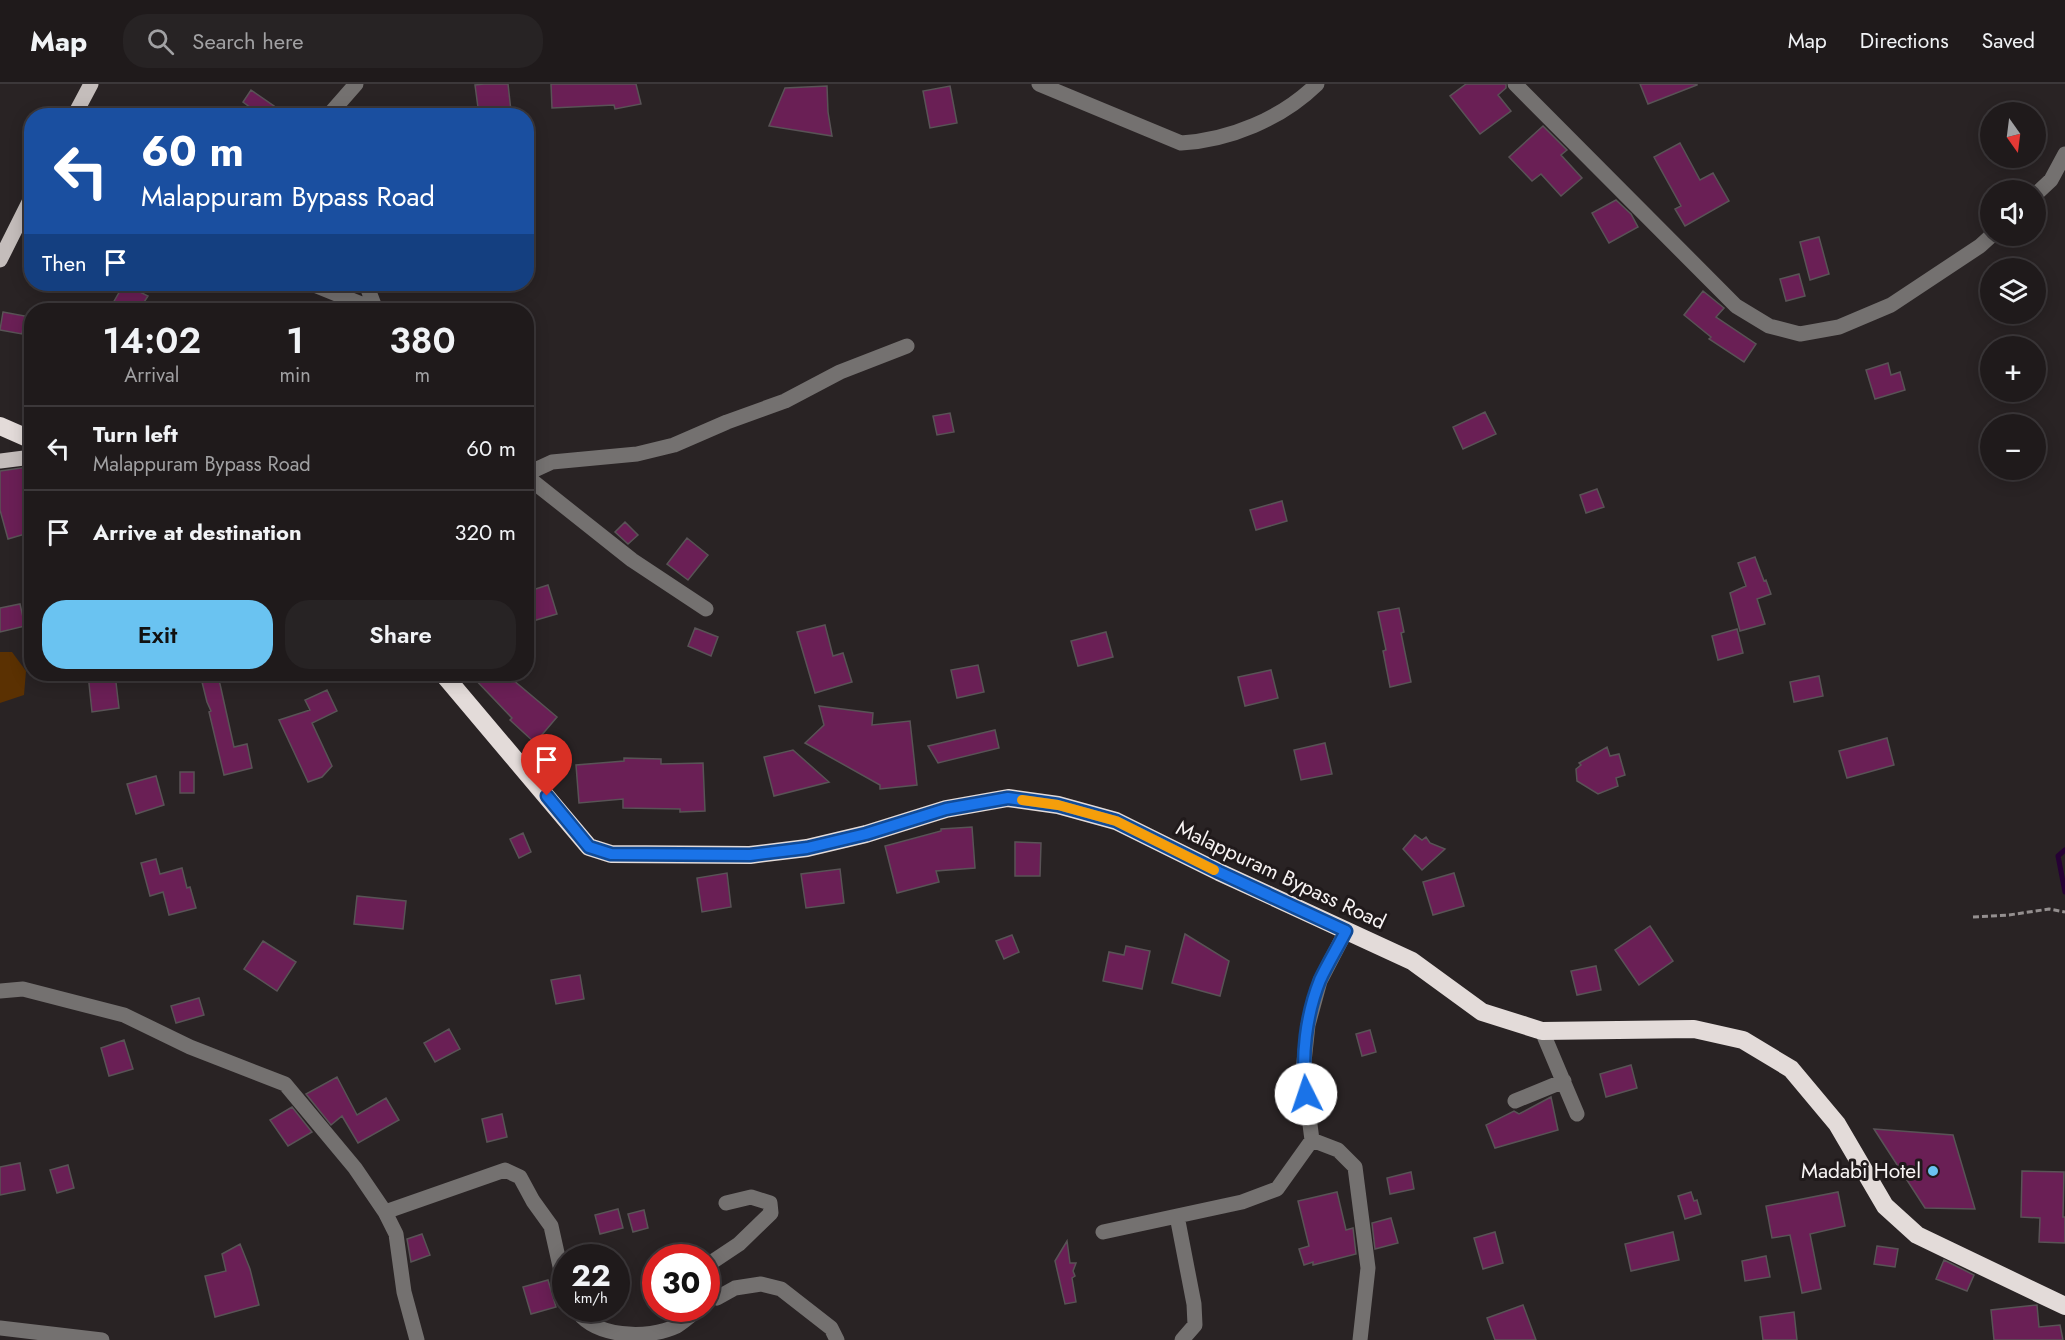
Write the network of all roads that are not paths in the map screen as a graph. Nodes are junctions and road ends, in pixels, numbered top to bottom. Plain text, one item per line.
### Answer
1 (91, 84) edge
2 (356, 84) edge
3 (1039, 84) edge
4 (1317, 84) edge
5 (1515, 84) edge
6 (78, 108) edge
7 (335, 108) edge
8 (2065, 154) edge
9 (2046, 185) edge
10 (24, 208) edge
11 (7, 232) edge
12 (1980, 246) edge
13 (0, 260) edge
14 (329, 291) edge
15 (359, 303) edge
16 (907, 346) dead end
17 (0, 426) edge
18 (24, 436) edge
19 (24, 458) edge
20 (0, 461) edge
21 (534, 471) edge
22 (534, 481) edge
23 (706, 609) dead end
24 (449, 681) edge
25 (1346, 931) junction
26 (0, 991) edge
27 (1542, 1031) junction
28 (1564, 1081) junction
29 (1515, 1101) dead end
30 (1577, 1114) dead end
31 (1311, 1140) junction
32 (726, 1203) dead end
33 (385, 1212) junction
34 (1177, 1216) junction
35 (1103, 1232) dead end
36 (555, 1244) edge
37 (720, 1257) edge
38 (720, 1296) edge
39 (2065, 1306) edge
40 (588, 1322) edge
41 (681, 1322) edge
42 (0, 1328) edge
43 (102, 1340) edge
44 (417, 1340) edge
45 (837, 1340) edge
46 (1182, 1340) edge
47 (1360, 1340) edge

1 - 6 main road
2 - 7 street
3 - 4 street
5 - 12 street
8 - 9 street
10 - 11 main road
11 - 13 main road
14 - 15 street
16 - 21 street
17 - 18 highway
19 - 20 main road
22 - 23 street
24 - 25 highway, Malappuram Bypass Road
25 - 27 highway, Malappuram Bypass Road
25 - 31 street
26 - 33 street
27 - 28 street
27 - 39 highway, Malappuram Bypass Road
28 - 29 street
28 - 30 street
31 - 34 street
31 - 47 street
32 - 37 street
33 - 36 street
33 - 44 street
34 - 35 street
34 - 46 street
38 - 45 street
40 - 41 street
42 - 43 street

